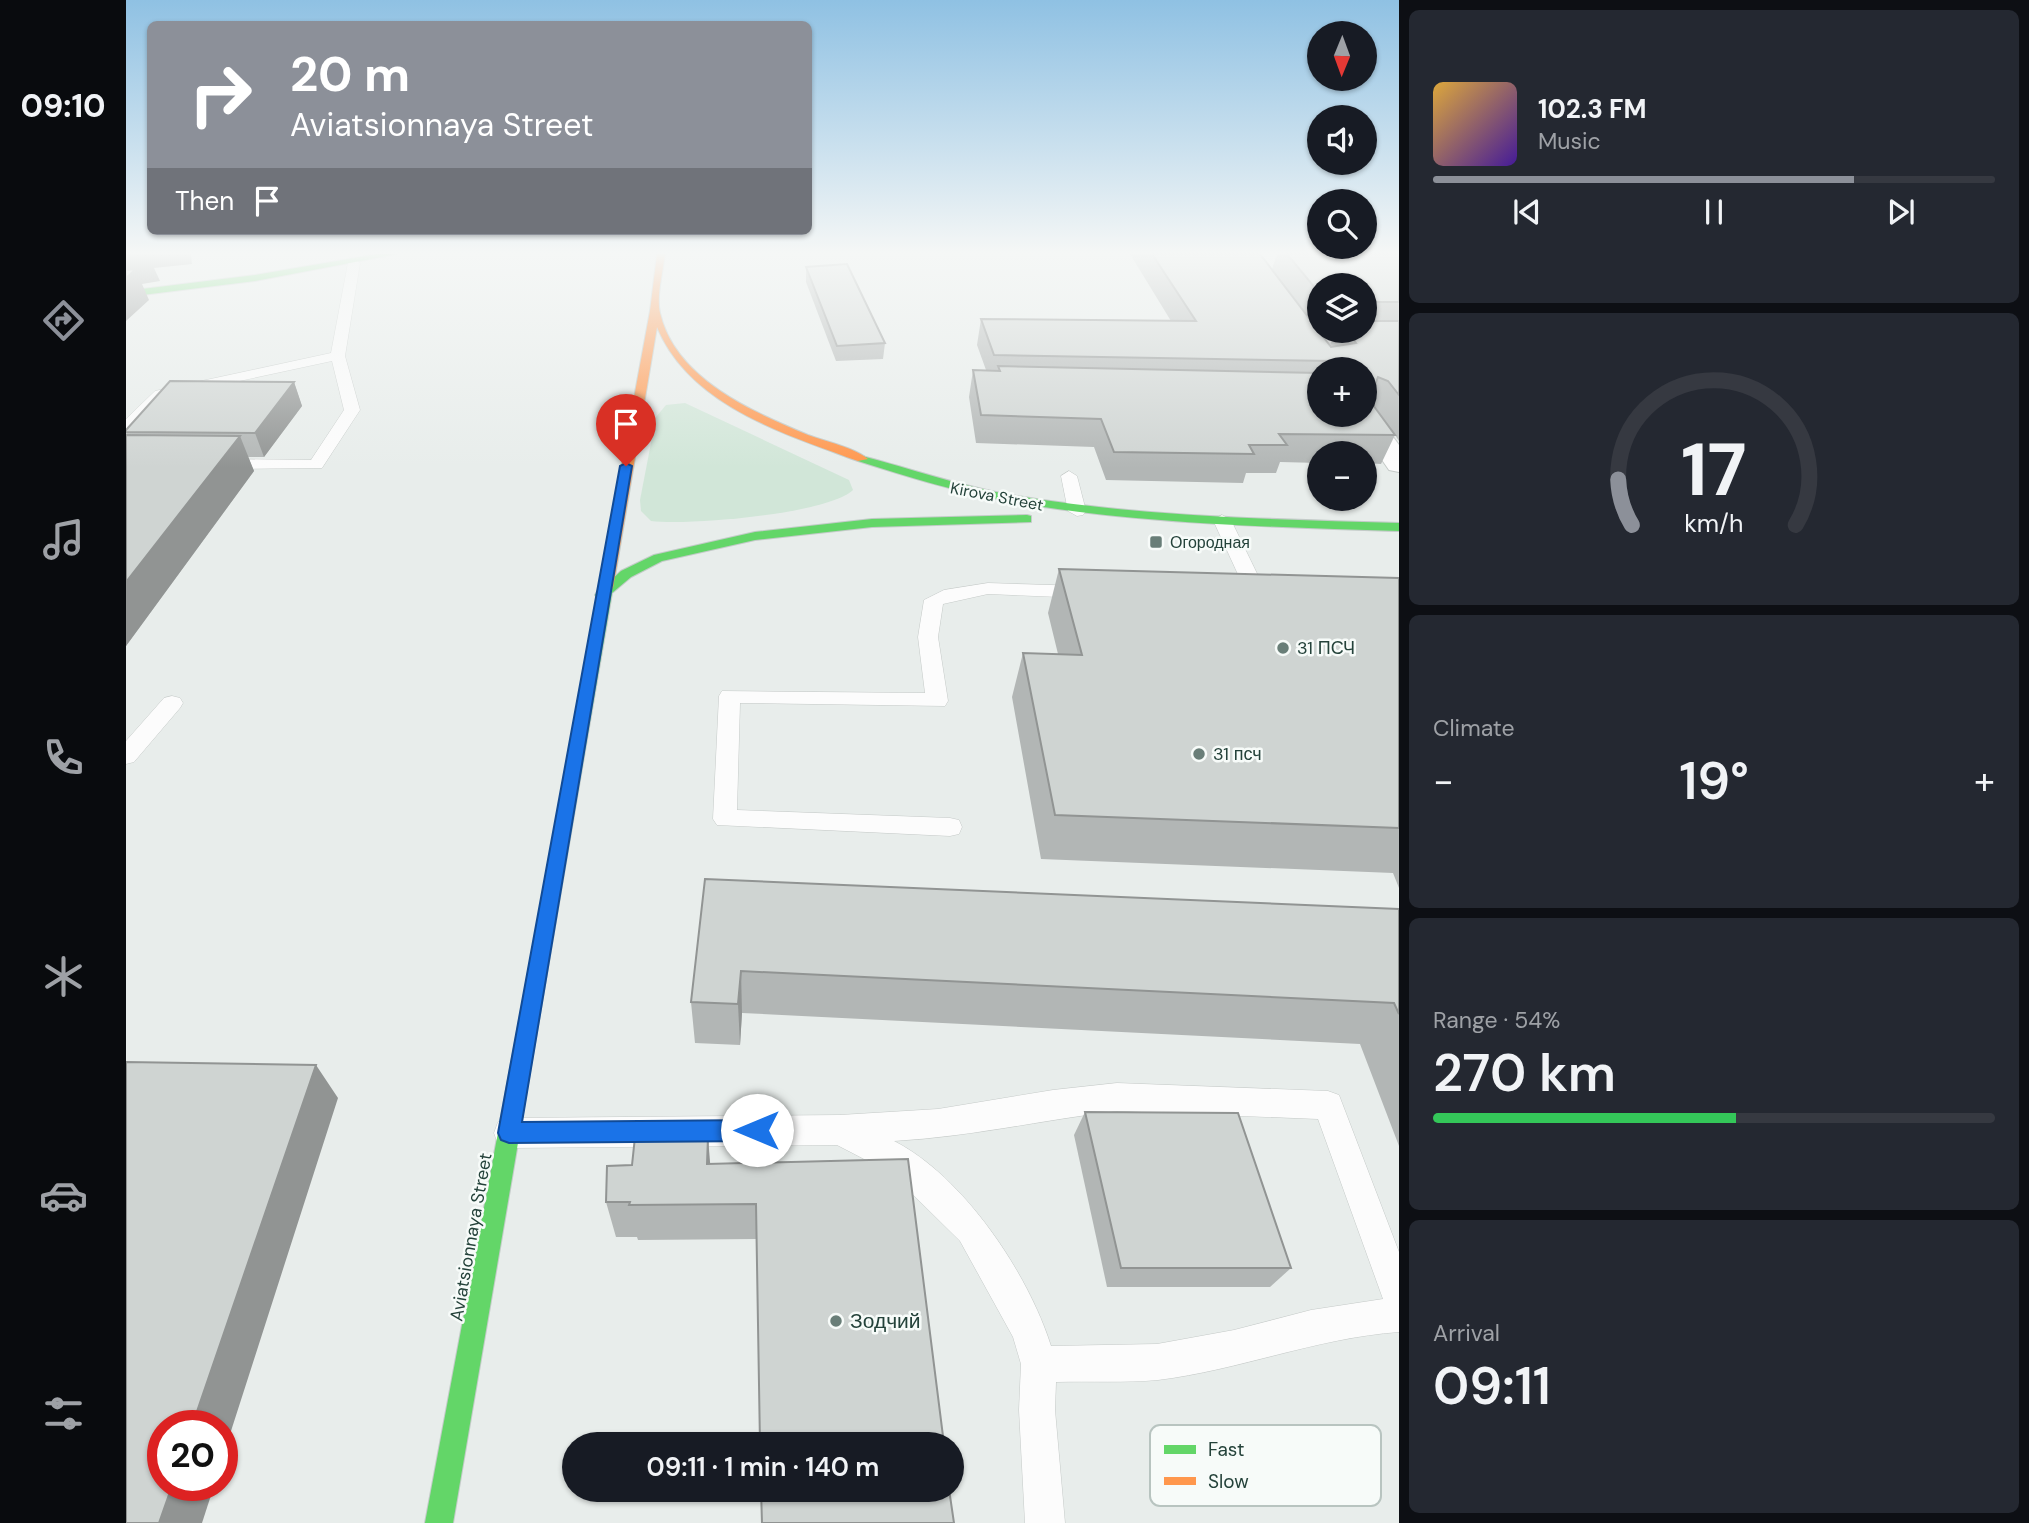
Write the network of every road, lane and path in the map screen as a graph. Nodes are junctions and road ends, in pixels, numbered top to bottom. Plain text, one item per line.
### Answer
1 (343, 325) edge
2 (653, 325) edge
3 (661, 325) edge
4 (1298, 325) edge
5 (1307, 337) edge
6 (1377, 337) edge
7 (1399, 337) edge
8 (338, 356) junction
9 (1374, 427) edge
10 (126, 428) edge
11 (1396, 453) edge
12 (207, 464) edge
13 (1069, 476) dead end
14 (1077, 511) junction
15 (1222, 520) junction
16 (1399, 527) edge
17 (1109, 592) edge
18 (1230, 594) edge
19 (1257, 594) junction
20 (1282, 594) edge
21 (602, 595) junction
22 (172, 703) dead end
23 (126, 756) edge
24 (950, 827) dead end
25 (840, 1130) junction
26 (509, 1133) junction
27 (1399, 1297) edge
28 (1399, 1315) edge
29 (1039, 1364) junction
30 (439, 1523) edge
31 (1045, 1523) edge

1 - 8 lane
2 - 21 street, Aviatsionnaya Street
3 - 14 street, Kirova Street
4 - 5 street
6 - 7 street
8 - 10 lane
8 - 12 lane
9 - 11 street
13 - 14 lane
14 - 15 street, Kirova Street
15 - 16 street, Kirova Street
15 - 19 lane
15 - 21 street
17 - 24 lane
18 - 19 lane
19 - 20 lane
21 - 26 street, Aviatsionnaya Street
22 - 23 lane
25 - 26 lane
25 - 27 lane
25 - 29 lane
26 - 30 street, Aviatsionnaya Street
28 - 29 lane
29 - 31 lane

